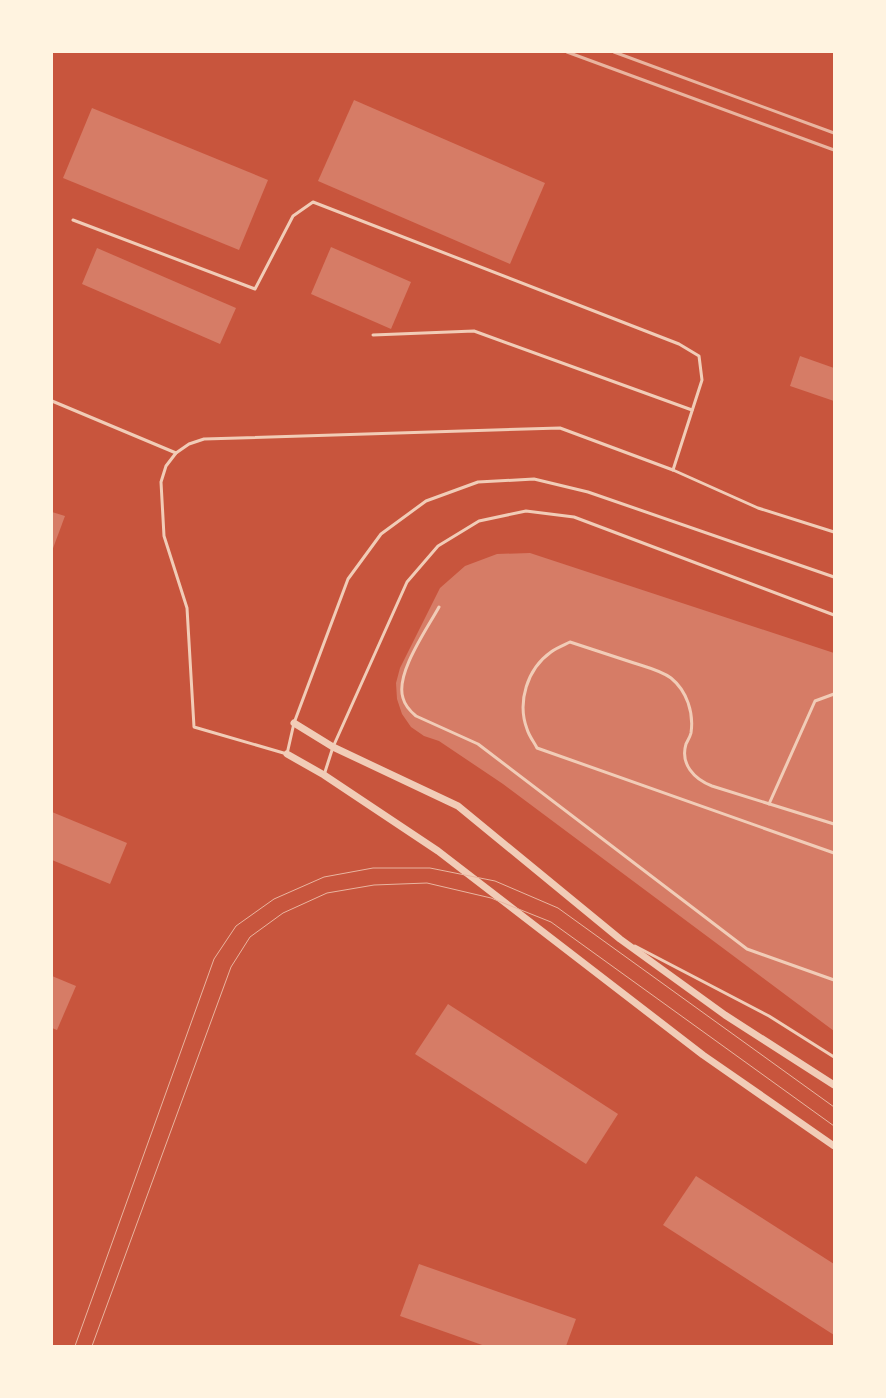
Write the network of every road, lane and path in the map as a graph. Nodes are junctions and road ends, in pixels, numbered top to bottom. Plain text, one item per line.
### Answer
1 (73, 220) dead end
2 (373, 335) dead end
3 (52, 401) edge
4 (692, 410) junction
5 (176, 453) junction
6 (673, 470) junction
7 (834, 532) edge
8 (834, 577) edge
9 (439, 607) dead end
10 (834, 615) edge
11 (834, 694) edge
12 (294, 723) junction
13 (333, 747) junction
14 (287, 754) junction
15 (324, 775) junction
16 (769, 804) junction
17 (834, 824) edge
18 (834, 853) edge
19 (620, 938) junction
20 (834, 980) edge
21 (834, 1057) edge
22 (834, 1085) edge
23 (834, 1146) edge

1 - 4 lane
2 - 4 lane
3 - 5 lane
4 - 6 lane
5 - 6 lane
5 - 14 lane
6 - 7 lane
8 - 12 lane
9 - 20 lane
10 - 13 lane
11 - 16 lane
12 - 13 street
12 - 14 lane
13 - 15 lane
13 - 19 street
14 - 15 street
15 - 23 street
16 - 17 lane
16 - 18 lane
19 - 21 lane
19 - 22 street

